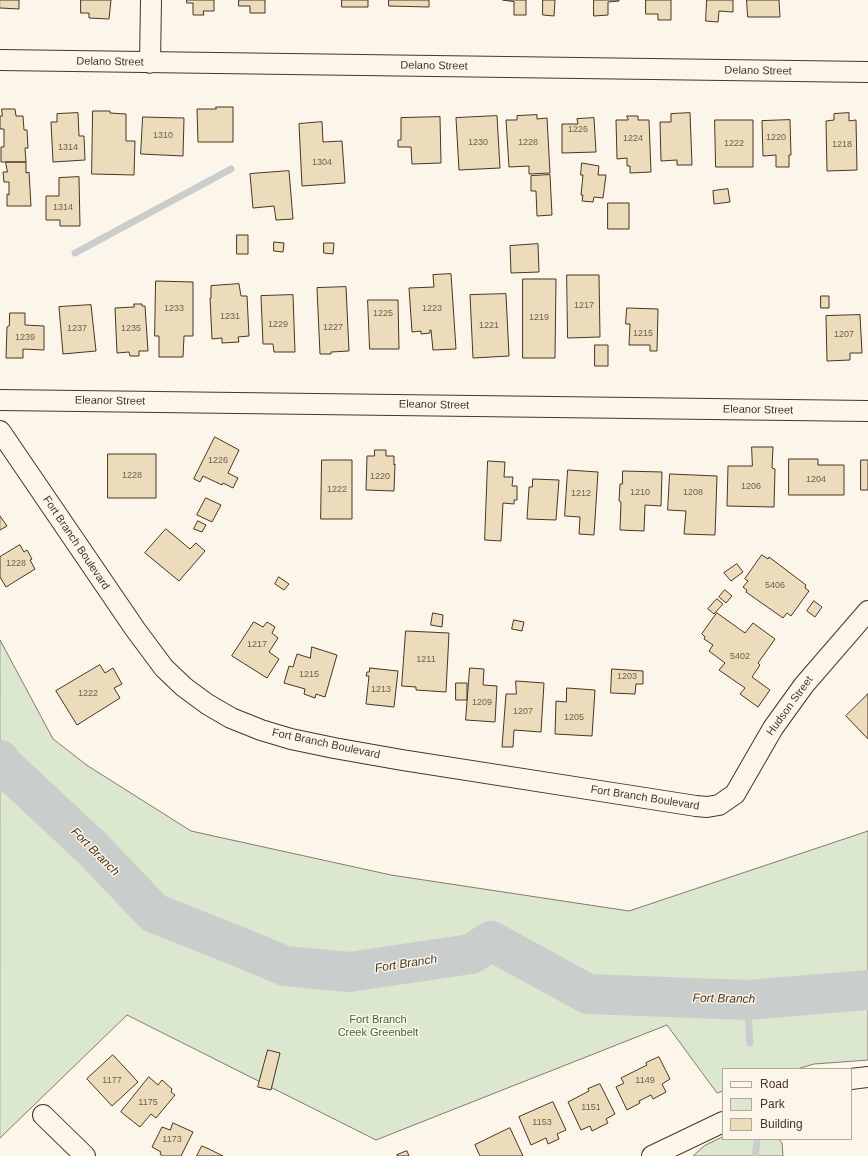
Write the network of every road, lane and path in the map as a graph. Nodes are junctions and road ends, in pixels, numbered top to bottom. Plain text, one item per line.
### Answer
1 (151, 0) edge
2 (0, 60) edge
3 (150, 62) junction
4 (868, 72) edge
5 (0, 400) edge
6 (868, 411) edge
7 (0, 431) edge
8 (868, 611) edge
9 (719, 805) joint
10 (868, 1077) edge
11 (852, 1079) edge
12 (43, 1115) dead end
13 (722, 1122) edge
14 (84, 1156) edge
15 (652, 1156) edge

1 - 3 street
2 - 3 street, Delano Street
3 - 4 street, Delano Street
5 - 6 street, Eleanor Street
7 - 9 street, Fort Branch Boulevard
8 - 9 street, Hudson Street
10 - 11 street
12 - 14 street
13 - 15 street

